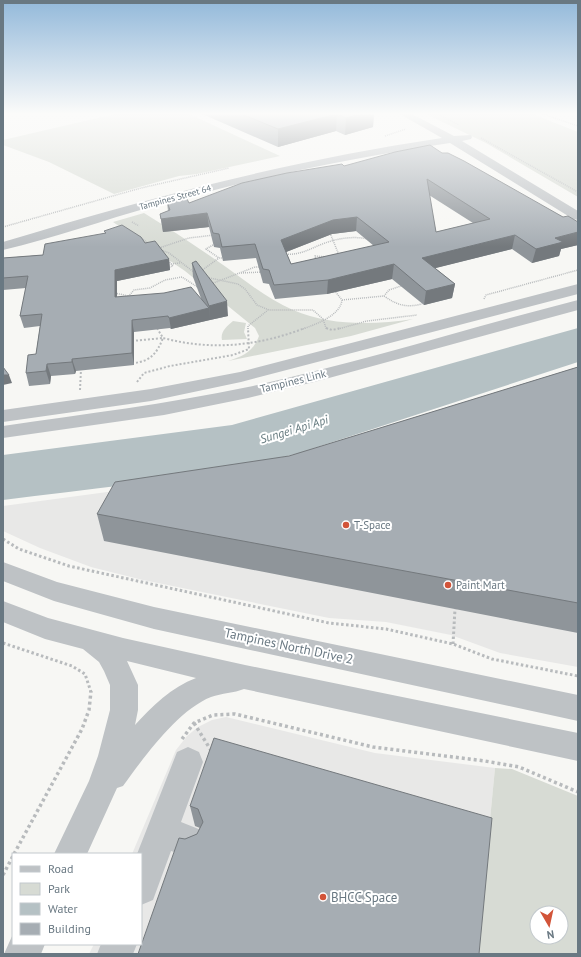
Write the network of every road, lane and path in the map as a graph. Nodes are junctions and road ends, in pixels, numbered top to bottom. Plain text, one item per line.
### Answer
1 (316, 158) edge
2 (341, 158) edge
3 (483, 158) edge
4 (500, 158) edge
5 (508, 158) edge
6 (578, 192) edge
7 (578, 204) edge
8 (578, 216) edge
9 (328, 231) edge
10 (3, 235) edge
11 (137, 235) edge
12 (218, 235) edge
13 (370, 240) edge
14 (334, 241) junction
15 (213, 245) edge
16 (3, 246) edge
17 (158, 248) junction
18 (164, 253) edge
19 (278, 254) edge
20 (335, 256) edge
21 (330, 257) edge
22 (219, 258) junction
23 (222, 258) edge
24 (316, 262) edge
25 (180, 263) junction
26 (171, 264) junction
27 (170, 267) edge
28 (263, 267) edge
29 (264, 271) edge
30 (240, 272) junction
31 (202, 276) edge
32 (220, 280) junction
33 (409, 284) edge
34 (206, 287) edge
35 (331, 288) edge
36 (578, 289) edge
37 (194, 291) edge
38 (114, 292) edge
39 (128, 296) junction
40 (384, 296) junction
41 (125, 299) edge
42 (342, 300) junction
43 (422, 304) edge
44 (578, 305) edge
45 (269, 310) junction
46 (417, 314) dead end
47 (324, 319) junction
48 (157, 324) edge
49 (163, 338) junction
50 (124, 342) edge
51 (251, 343) junction
52 (134, 364) edge
53 (81, 367) edge
54 (138, 386) dead end
55 (186, 389) junction
56 (248, 392) junction
57 (79, 393) dead end
58 (3, 416) edge
59 (3, 432) edge
60 (3, 539) edge
61 (3, 571) edge
62 (455, 609) edge
63 (3, 611) edge
64 (90, 640) junction
65 (3, 643) edge
66 (453, 644) junction
67 (578, 676) edge
68 (245, 677) junction
69 (578, 708) edge
70 (194, 723) junction
71 (578, 747) edge
72 (194, 753) junction
73 (102, 788) junction
74 (578, 792) edge
75 (15, 853) edge
76 (70, 853) edge
77 (12, 859) edge
78 (3, 875) edge
79 (142, 887) edge
80 (26, 945) edge
81 (22, 954) edge

1 - 10 street, Tampines Street 64
2 - 16 street, Tampines Street 64
3 - 8 street
4 - 7 street
5 - 6 path
9 - 14 path
11 - 17 path
12 - 17 path
13 - 14 path
14 - 19 path
14 - 20 path
15 - 22 path
17 - 25 path
18 - 26 path
21 - 24 path
22 - 23 path
22 - 25 path
25 - 26 path
26 - 27 path
28 - 30 path
29 - 30 path
30 - 32 path
31 - 32 path
32 - 34 path
32 - 45 path
33 - 40 path
35 - 42 path
36 - 55 street, Tampines Link
37 - 39 path
38 - 39 path
39 - 41 path
40 - 42 path
40 - 43 path
42 - 47 path
44 - 56 street, Tampines Link
45 - 47 path
45 - 51 path
46 - 47 path
47 - 51 path
48 - 49 path
49 - 50 path
49 - 51 path
49 - 52 path
51 - 54 path
53 - 57 path
55 - 56 street
55 - 58 street, Tampines Link
56 - 59 street, Tampines Link
60 - 66 path
61 - 69 street, Tampines North Drive 2
62 - 66 path
63 - 64 street
64 - 68 street
64 - 73 street
65 - 75 path
66 - 67 path
68 - 71 street
68 - 73 street
70 - 72 path
70 - 72 path
70 - 74 path
72 - 79 street
73 - 76 street
77 - 78 path
80 - 81 street

